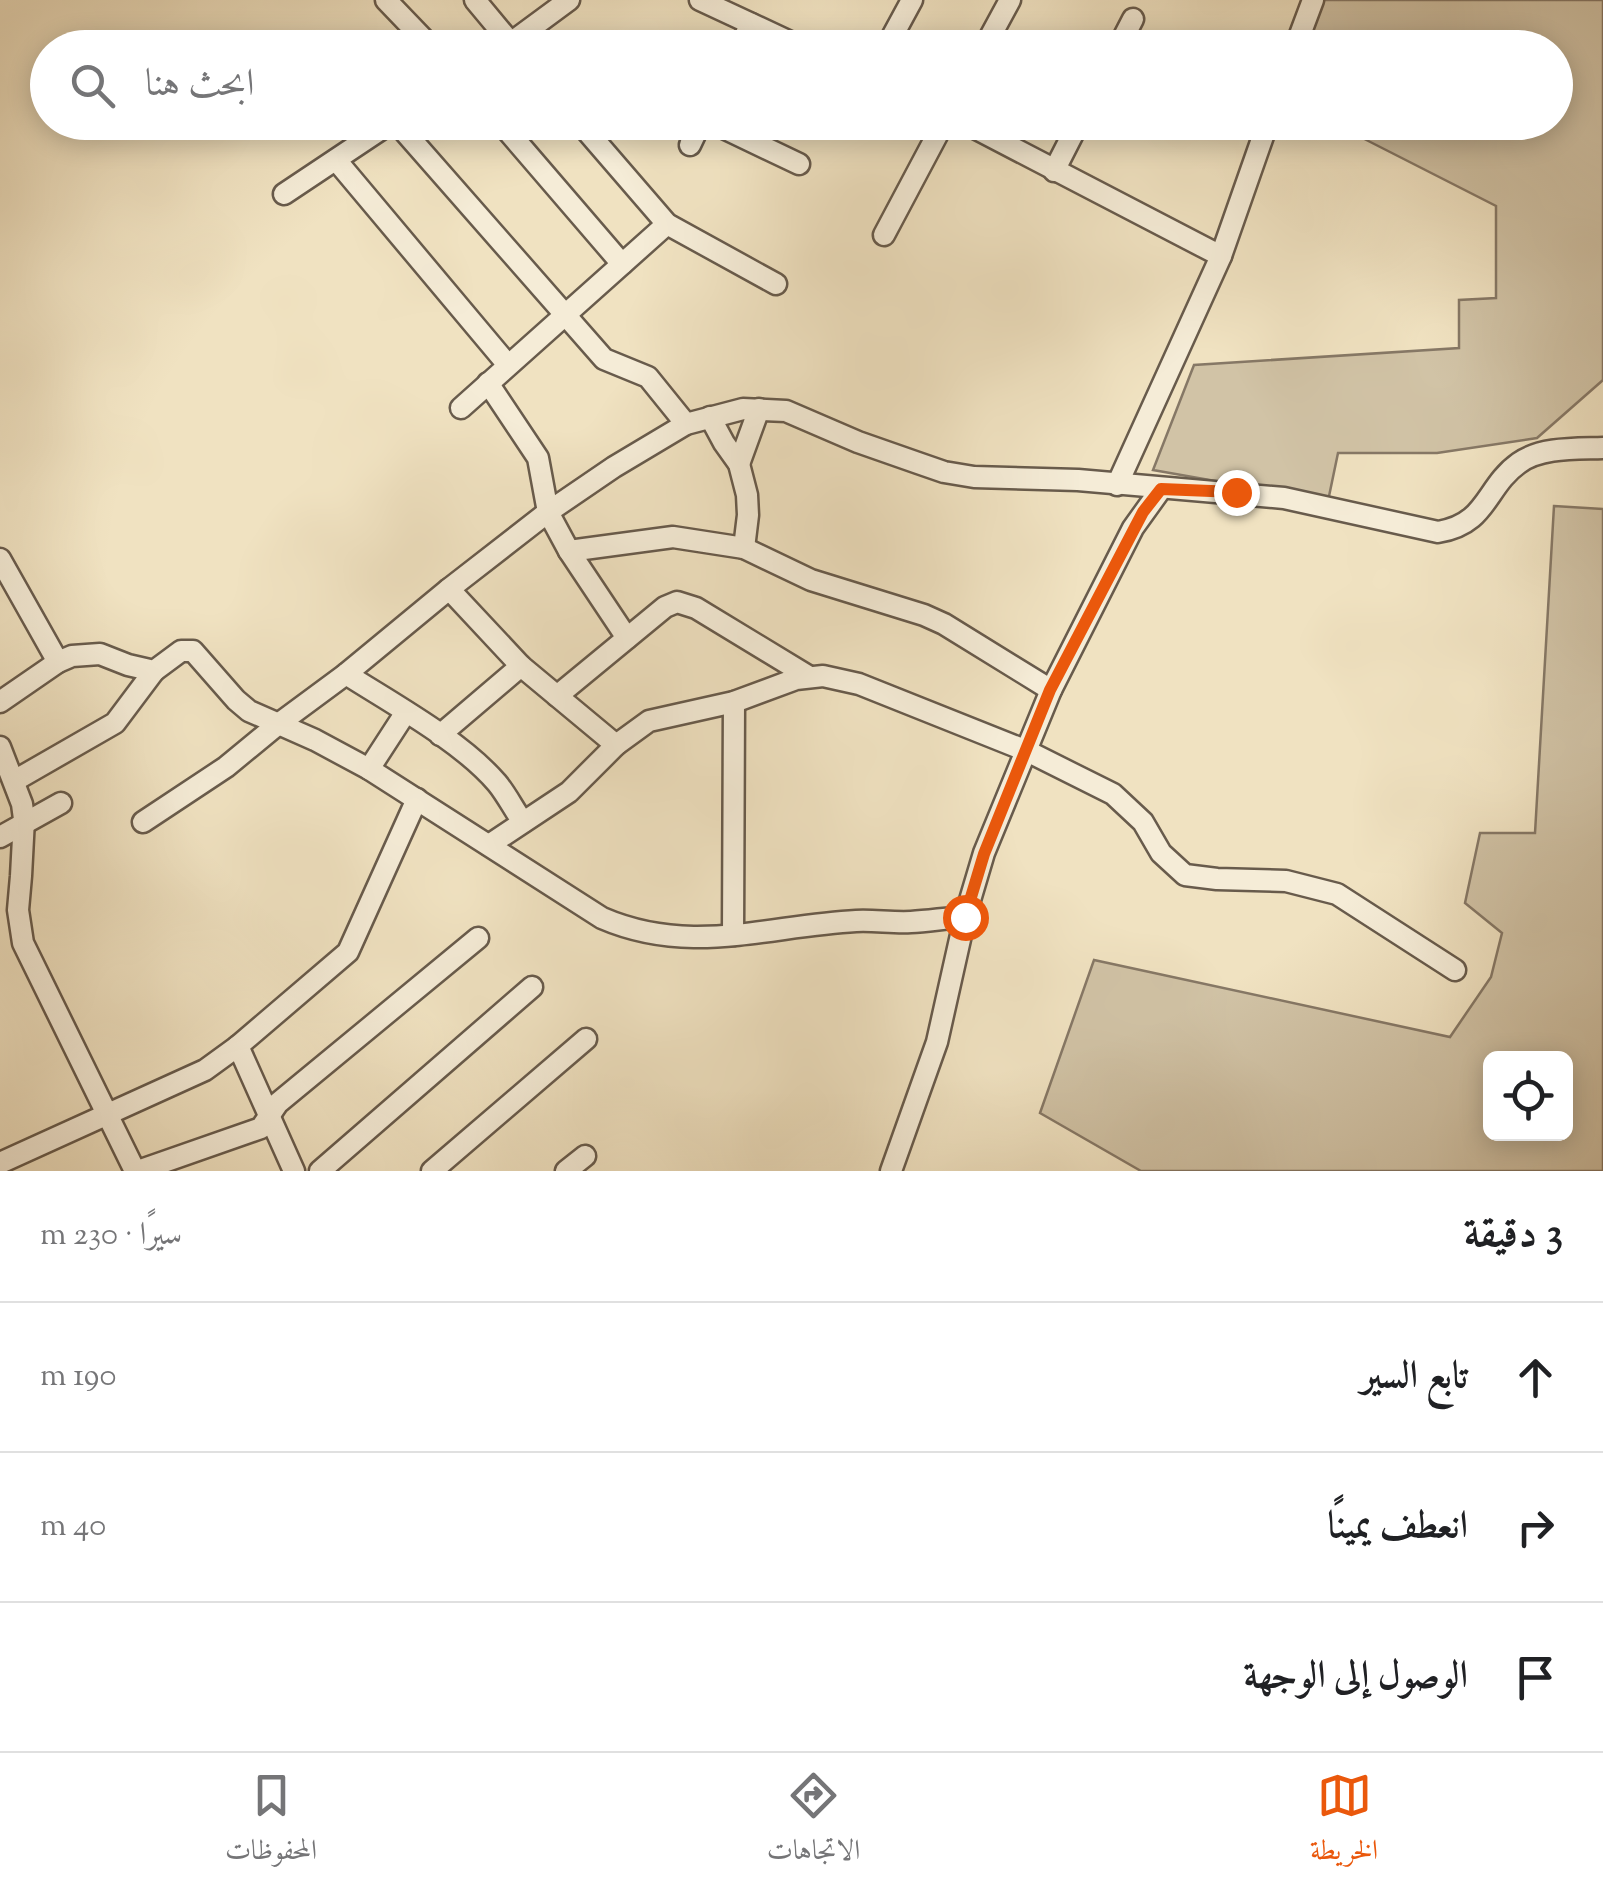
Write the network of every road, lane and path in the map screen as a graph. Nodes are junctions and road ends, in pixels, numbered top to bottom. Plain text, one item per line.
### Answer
1 (386, 0) edge
2 (475, 0) edge
3 (569, 0) edge
4 (700, 0) edge
5 (912, 0) edge
6 (1010, 0) edge
7 (1313, 0) edge
8 (1133, 19) dead end
9 (751, 24) junction
10 (415, 30) edge
11 (498, 30) edge
12 (531, 30) edge
13 (748, 30) edge
14 (764, 30) edge
15 (896, 30) edge
16 (994, 30) edge
17 (1127, 30) edge
18 (1302, 30) edge
19 (367, 140) edge
20 (410, 140) edge
21 (515, 140) edge
22 (594, 140) edge
23 (692, 140) edge
24 (749, 140) edge
25 (934, 140) edge
26 (996, 140) edge
27 (1070, 140) edge
28 (1262, 140) edge
29 (690, 145) dead end
30 (336, 160) junction
31 (799, 164) dead end
32 (1054, 171) junction
33 (284, 194) dead end
34 (667, 224) junction
35 (884, 234) dead end
36 (1221, 256) junction
37 (622, 264) junction
38 (776, 284) dead end
39 (564, 314) junction
40 (508, 365) junction
41 (488, 384) junction
42 (461, 408) dead end
43 (759, 409) junction
44 (710, 417) junction
45 (686, 424) junction
46 (1603, 448) edge
47 (739, 464) junction
48 (1117, 485) junction
49 (1161, 489) junction
50 (548, 512) junction
51 (744, 548) junction
52 (570, 551) junction
53 (0, 559) edge
54 (448, 589) junction
55 (627, 638) junction
56 (58, 662) junction
57 (522, 666) junction
58 (154, 670) junction
59 (346, 674) junction
60 (808, 676) junction
61 (1050, 690) junction
62 (557, 696) junction
63 (0, 702) edge
64 (734, 702) junction
65 (406, 712) junction
66 (277, 725) junction
67 (440, 735) junction
68 (616, 746) junction
69 (0, 747) edge
70 (1027, 750) junction
71 (370, 769) junction
72 (14, 780) junction
73 (416, 799) junction
74 (61, 803) dead end
75 (143, 822) dead end
76 (522, 822) junction
77 (23, 824) junction
78 (0, 837) edge
79 (489, 845) junction
80 (6, 914) edge
81 (965, 917) junction
82 (733, 935) junction
83 (478, 938) dead end
84 (1456, 970) dead end
85 (532, 987) dead end
86 (586, 1038) dead end
87 (238, 1046) junction
88 (108, 1113) junction
89 (270, 1116) junction
90 (585, 1156) dead end
91 (0, 1163) edge
92 (136, 1171) edge
93 (294, 1171) edge
94 (320, 1171) edge
95 (432, 1171) edge
96 (566, 1171) edge
97 (891, 1171) edge

1 - 10 street
2 - 11 street
3 - 12 street
4 - 9 street
5 - 15 street
6 - 16 street
7 - 18 street
8 - 17 street
9 - 13 street
9 - 14 street
19 - 30 street
20 - 39 street
21 - 37 street
22 - 34 street
23 - 29 street
24 - 31 street
25 - 35 street
26 - 32 street
27 - 32 street
28 - 36 street
30 - 33 street
30 - 40 street
32 - 36 street
34 - 37 street
34 - 38 street
36 - 48 street
37 - 39 street
39 - 40 street
39 - 45 street
40 - 41 street
41 - 42 street
41 - 50 street
43 - 44 street
43 - 47 street
43 - 48 street
44 - 45 street
44 - 47 street
45 - 50 street
46 - 49 street
47 - 51 street
48 - 49 street
49 - 61 street
50 - 52 street
50 - 54 street
51 - 52 street
51 - 61 street
52 - 55 street
53 - 56 street
54 - 57 street
54 - 59 street
55 - 60 street
55 - 62 street
56 - 58 street
56 - 63 street
57 - 62 street
57 - 67 street
58 - 66 street
58 - 72 street
59 - 65 street
59 - 66 street
60 - 64 street
60 - 70 street
61 - 70 street
62 - 68 street
64 - 68 street
64 - 82 street
65 - 67 street
65 - 71 street
66 - 71 street
66 - 75 street
67 - 76 street
68 - 76 street
69 - 72 street
70 - 81 street
70 - 84 street
71 - 73 street
72 - 77 street
73 - 79 street
73 - 87 street
74 - 77 street
76 - 79 street
77 - 78 street
77 - 80 street
79 - 82 street
80 - 88 street
81 - 82 street
81 - 97 street
83 - 89 street
85 - 94 street
86 - 95 street
87 - 88 street
87 - 89 street
88 - 91 street
88 - 92 street
89 - 92 street
89 - 93 street
90 - 96 street

